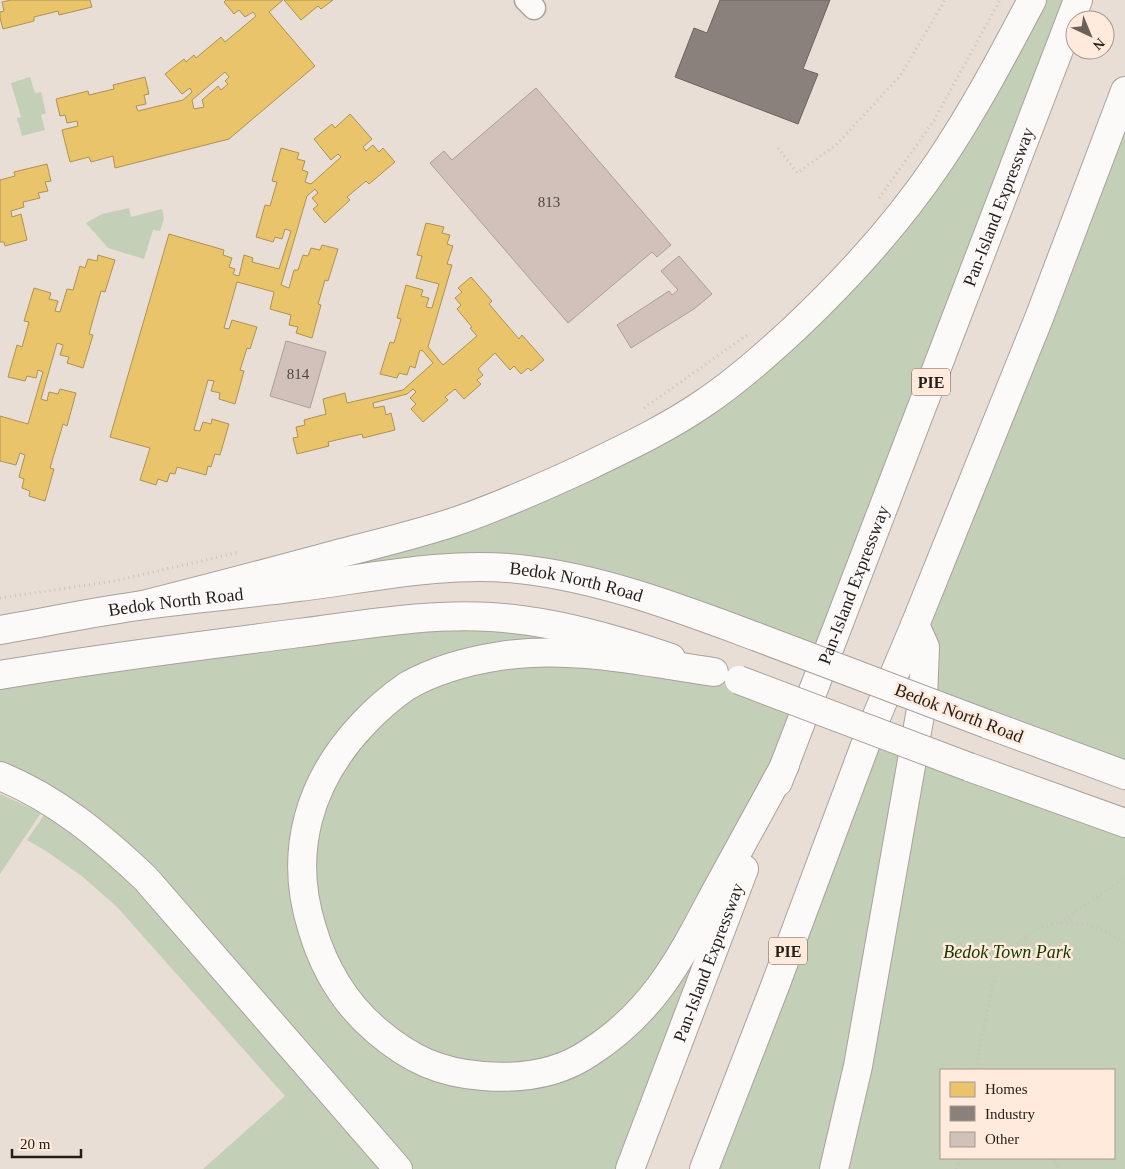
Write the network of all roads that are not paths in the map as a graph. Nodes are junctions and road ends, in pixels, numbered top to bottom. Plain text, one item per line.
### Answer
1 (1032, 0) edge
2 (1078, 0) edge
3 (1125, 91) edge
4 (143, 605) junction
5 (916, 625) junction
6 (0, 630) edge
7 (714, 672) junction
8 (0, 675) edge
9 (785, 765) junction
10 (1125, 775) edge
11 (0, 776) edge
12 (1125, 823) edge
13 (835, 1167) edge
14 (398, 1169) edge
15 (630, 1169) edge
16 (704, 1169) edge

1 - 4 main road
2 - 9 main road, Pan-Island Expressway / PIE
3 - 5 main road, PIE
4 - 6 main road, Bedok North Road
4 - 10 main road, Bedok North Road, bridge
5 - 13 main road
5 - 16 main road, PIE
7 - 8 main road
7 - 9 main road
7 - 12 main road, bridge
9 - 15 main road, Pan-Island Expressway / PIE
11 - 14 main road

